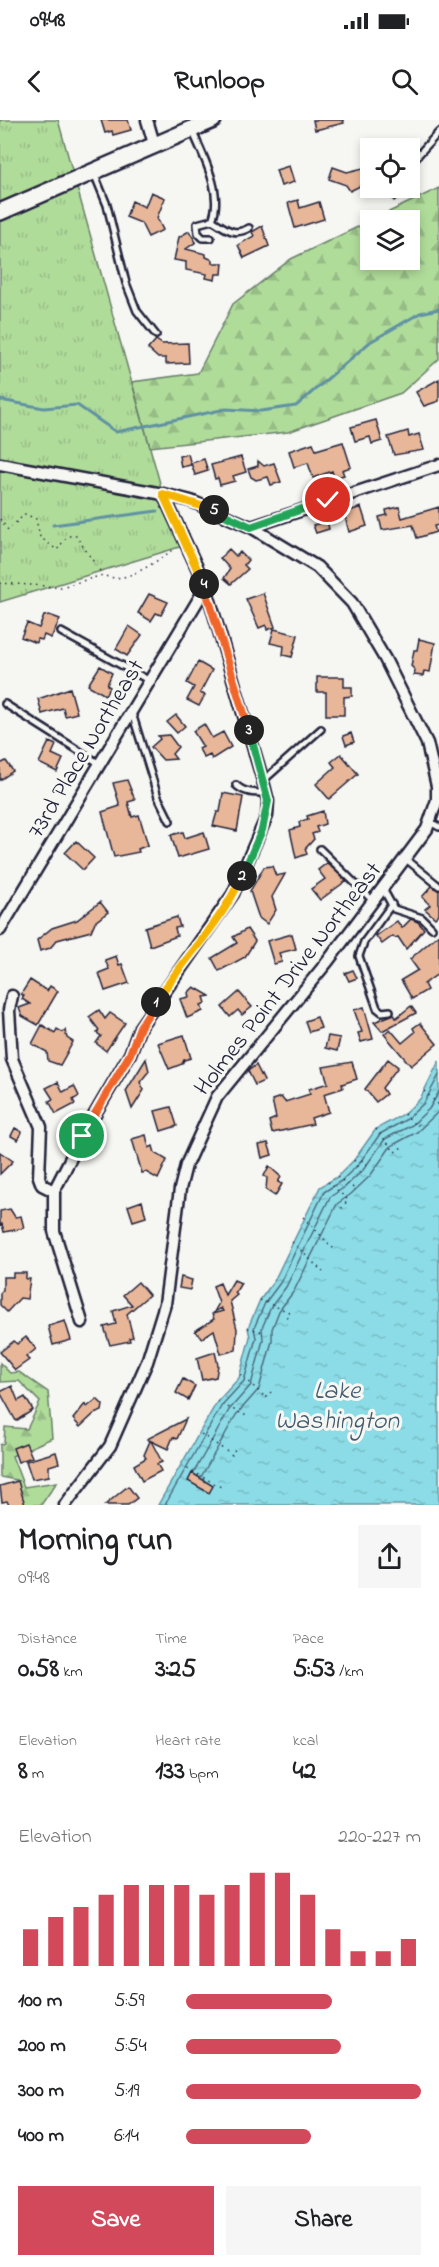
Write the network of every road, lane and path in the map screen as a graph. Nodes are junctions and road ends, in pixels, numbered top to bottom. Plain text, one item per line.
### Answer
1 (147, 120) edge
2 (213, 120) edge
3 (193, 130) junction
4 (439, 132) edge
5 (155, 147) junction
6 (420, 153) edge
7 (94, 172) junction
8 (0, 212) edge
9 (212, 220) junction
10 (249, 228) dead end
11 (211, 238) dead end
12 (156, 335) dead end
13 (0, 464) edge
14 (439, 465) edge
15 (322, 480) dead end
16 (163, 494) junction
17 (328, 500) junction
18 (0, 519) edge
19 (251, 527) junction
20 (178, 548) dead end
21 (103, 575) junction
22 (0, 583) edge
23 (206, 587) junction
24 (61, 632) dead end
25 (150, 681) junction
26 (5, 704) dead end
27 (131, 711) junction
28 (321, 729) dead end
29 (100, 764) junction
30 (263, 782) junction
31 (236, 785) dead end
32 (266, 793) junction
33 (170, 821) dead end
34 (434, 825) edge
35 (320, 849) dead end
36 (405, 859) junction
37 (439, 886) edge
38 (383, 889) junction
39 (373, 901) junction
40 (392, 904) junction
41 (432, 928) dead end
42 (0, 930) edge
43 (12, 996) dead end
44 (390, 1011) dead end
45 (424, 1091) dead end
46 (439, 1105) edge
47 (404, 1114) dead end
48 (421, 1122) dead end
49 (376, 1129) dead end
50 (402, 1147) dead end
51 (357, 1156) dead end
52 (354, 1160) dead end
53 (368, 1166) dead end
54 (360, 1174) dead end
55 (337, 1177) dead end
56 (328, 1182) dead end
57 (355, 1189) dead end
58 (54, 1191) junction
59 (341, 1209) dead end
60 (303, 1217) dead end
61 (292, 1242) dead end
62 (335, 1250) dead end
63 (323, 1272) dead end
64 (260, 1300) dead end
65 (285, 1321) dead end
66 (82, 1322) dead end
67 (248, 1328) dead end
68 (264, 1332) dead end
69 (240, 1374) dead end
70 (271, 1392) dead end
71 (218, 1402) dead end
72 (249, 1417) dead end
73 (201, 1434) dead end
74 (236, 1449) dead end
75 (182, 1466) dead end
76 (221, 1487) dead end
77 (65, 1505) edge

1 - 5 street
2 - 3 main road
3 - 5 main road
3 - 9 lane
4 - 6 lane
5 - 7 main road
7 - 8 main road
7 - 12 lane
9 - 10 lane
9 - 11 lane
13 - 16 street, Holmes Point Drive Northeast
14 - 17 street
15 - 17 lane
16 - 19 street, Holmes Point Drive Northeast
16 - 23 street
17 - 19 street
18 - 21 path
19 - 34 street, Holmes Point Drive Northeast
20 - 21 path
21 - 22 path
23 - 25 street, 73rd Place Northeast
23 - 30 street
24 - 25 lane
25 - 27 street, 73rd Place Northeast
26 - 29 lane
27 - 29 street, 73rd Place Northeast
27 - 33 lane
28 - 30 lane
29 - 42 street, 73rd Place Northeast
30 - 32 street
31 - 32 lane
32 - 58 street
34 - 36 street, Holmes Point Drive Northeast
35 - 39 lane
36 - 37 lane
36 - 38 street, Holmes Point Drive Northeast
38 - 39 street, Holmes Point Drive Northeast
38 - 40 lane
39 - 77 street, Holmes Point Drive Northeast
40 - 41 lane
40 - 44 lane
43 - 58 street
45 - 46 path
47 - 48 path
49 - 50 path
51 - 53 path
52 - 54 path
55 - 57 path
56 - 59 path
58 - 66 street
60 - 62 path
61 - 63 path
64 - 65 path
67 - 68 path
69 - 70 path
71 - 72 path
73 - 74 path
75 - 76 path

